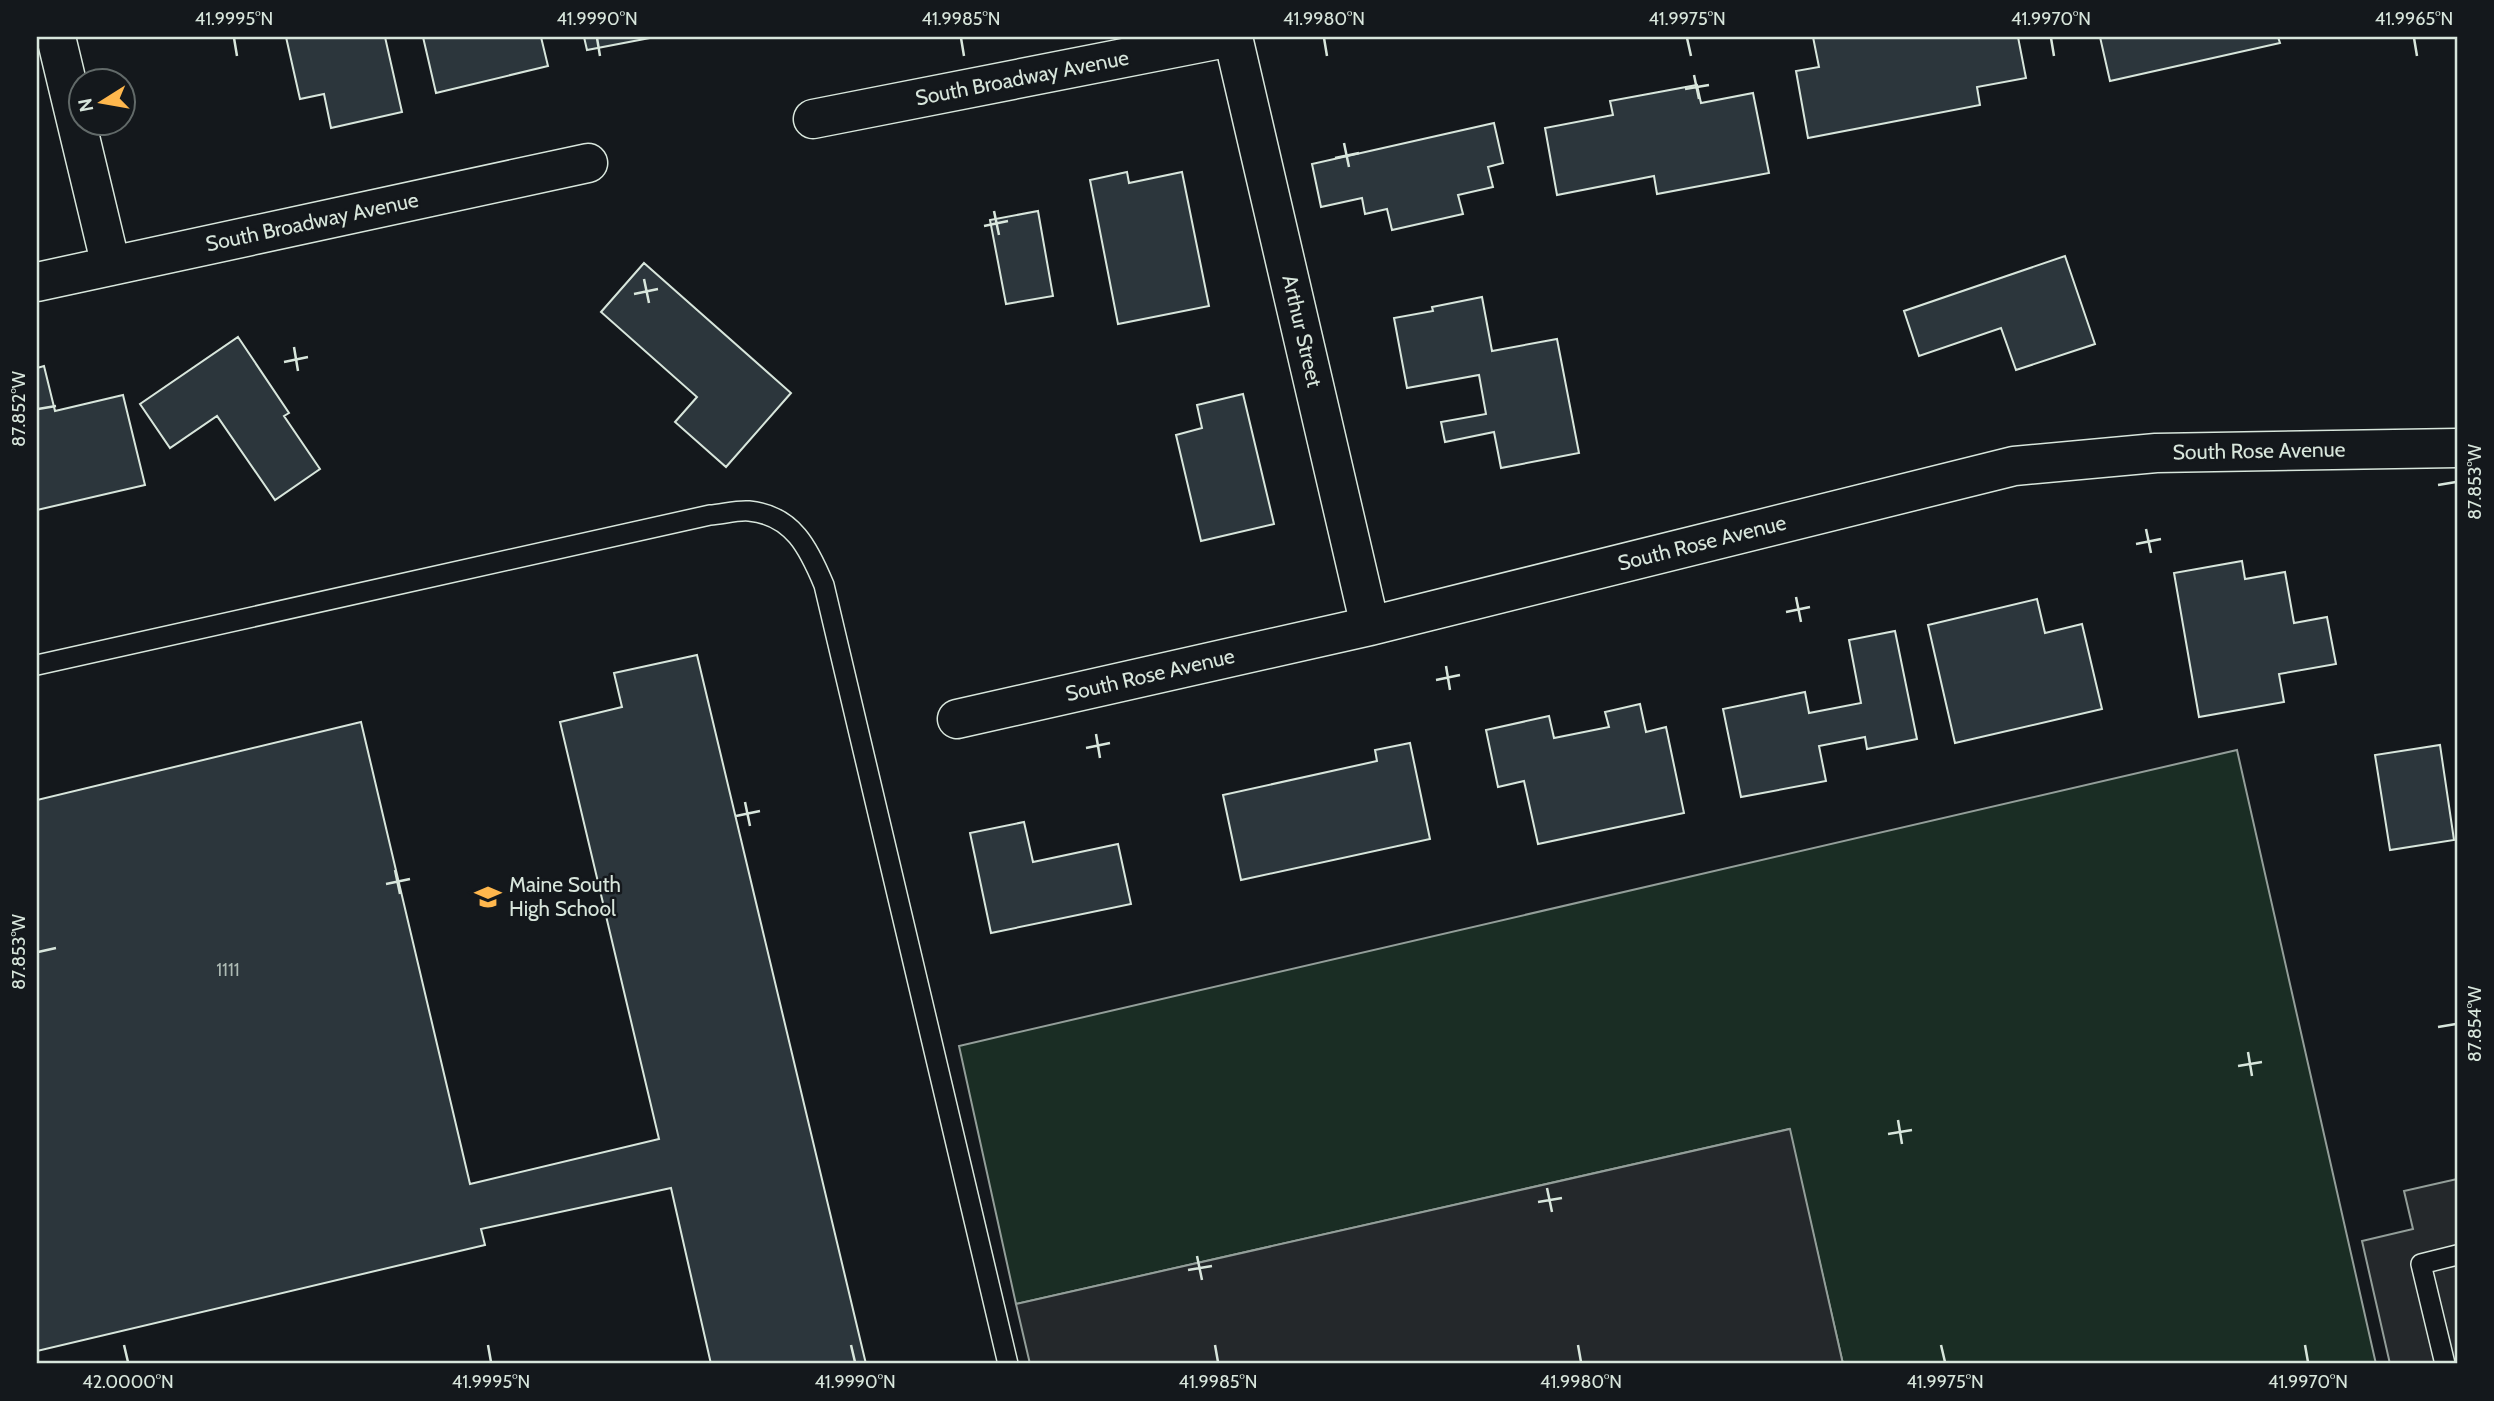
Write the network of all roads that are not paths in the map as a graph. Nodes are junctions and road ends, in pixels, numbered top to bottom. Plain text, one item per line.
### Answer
1 (56, 37) edge
2 (1232, 37) edge
3 (813, 120) dead end
4 (588, 163) dead end
5 (111, 266) junction
6 (37, 282) edge
7 (2457, 448) edge
8 (1370, 626) junction
9 (37, 665) edge
10 (957, 719) dead end
11 (2457, 1255) edge
12 (1008, 1364) edge
13 (2445, 1364) edge

1 - 5 street
2 - 3 street, South Broadway Avenue
2 - 8 street, Arthur Street
4 - 5 street, South Broadway Avenue
5 - 6 street, South Broadway Avenue
7 - 8 street, South Rose Avenue
8 - 10 street, South Rose Avenue
9 - 12 lane
11 - 13 lane

